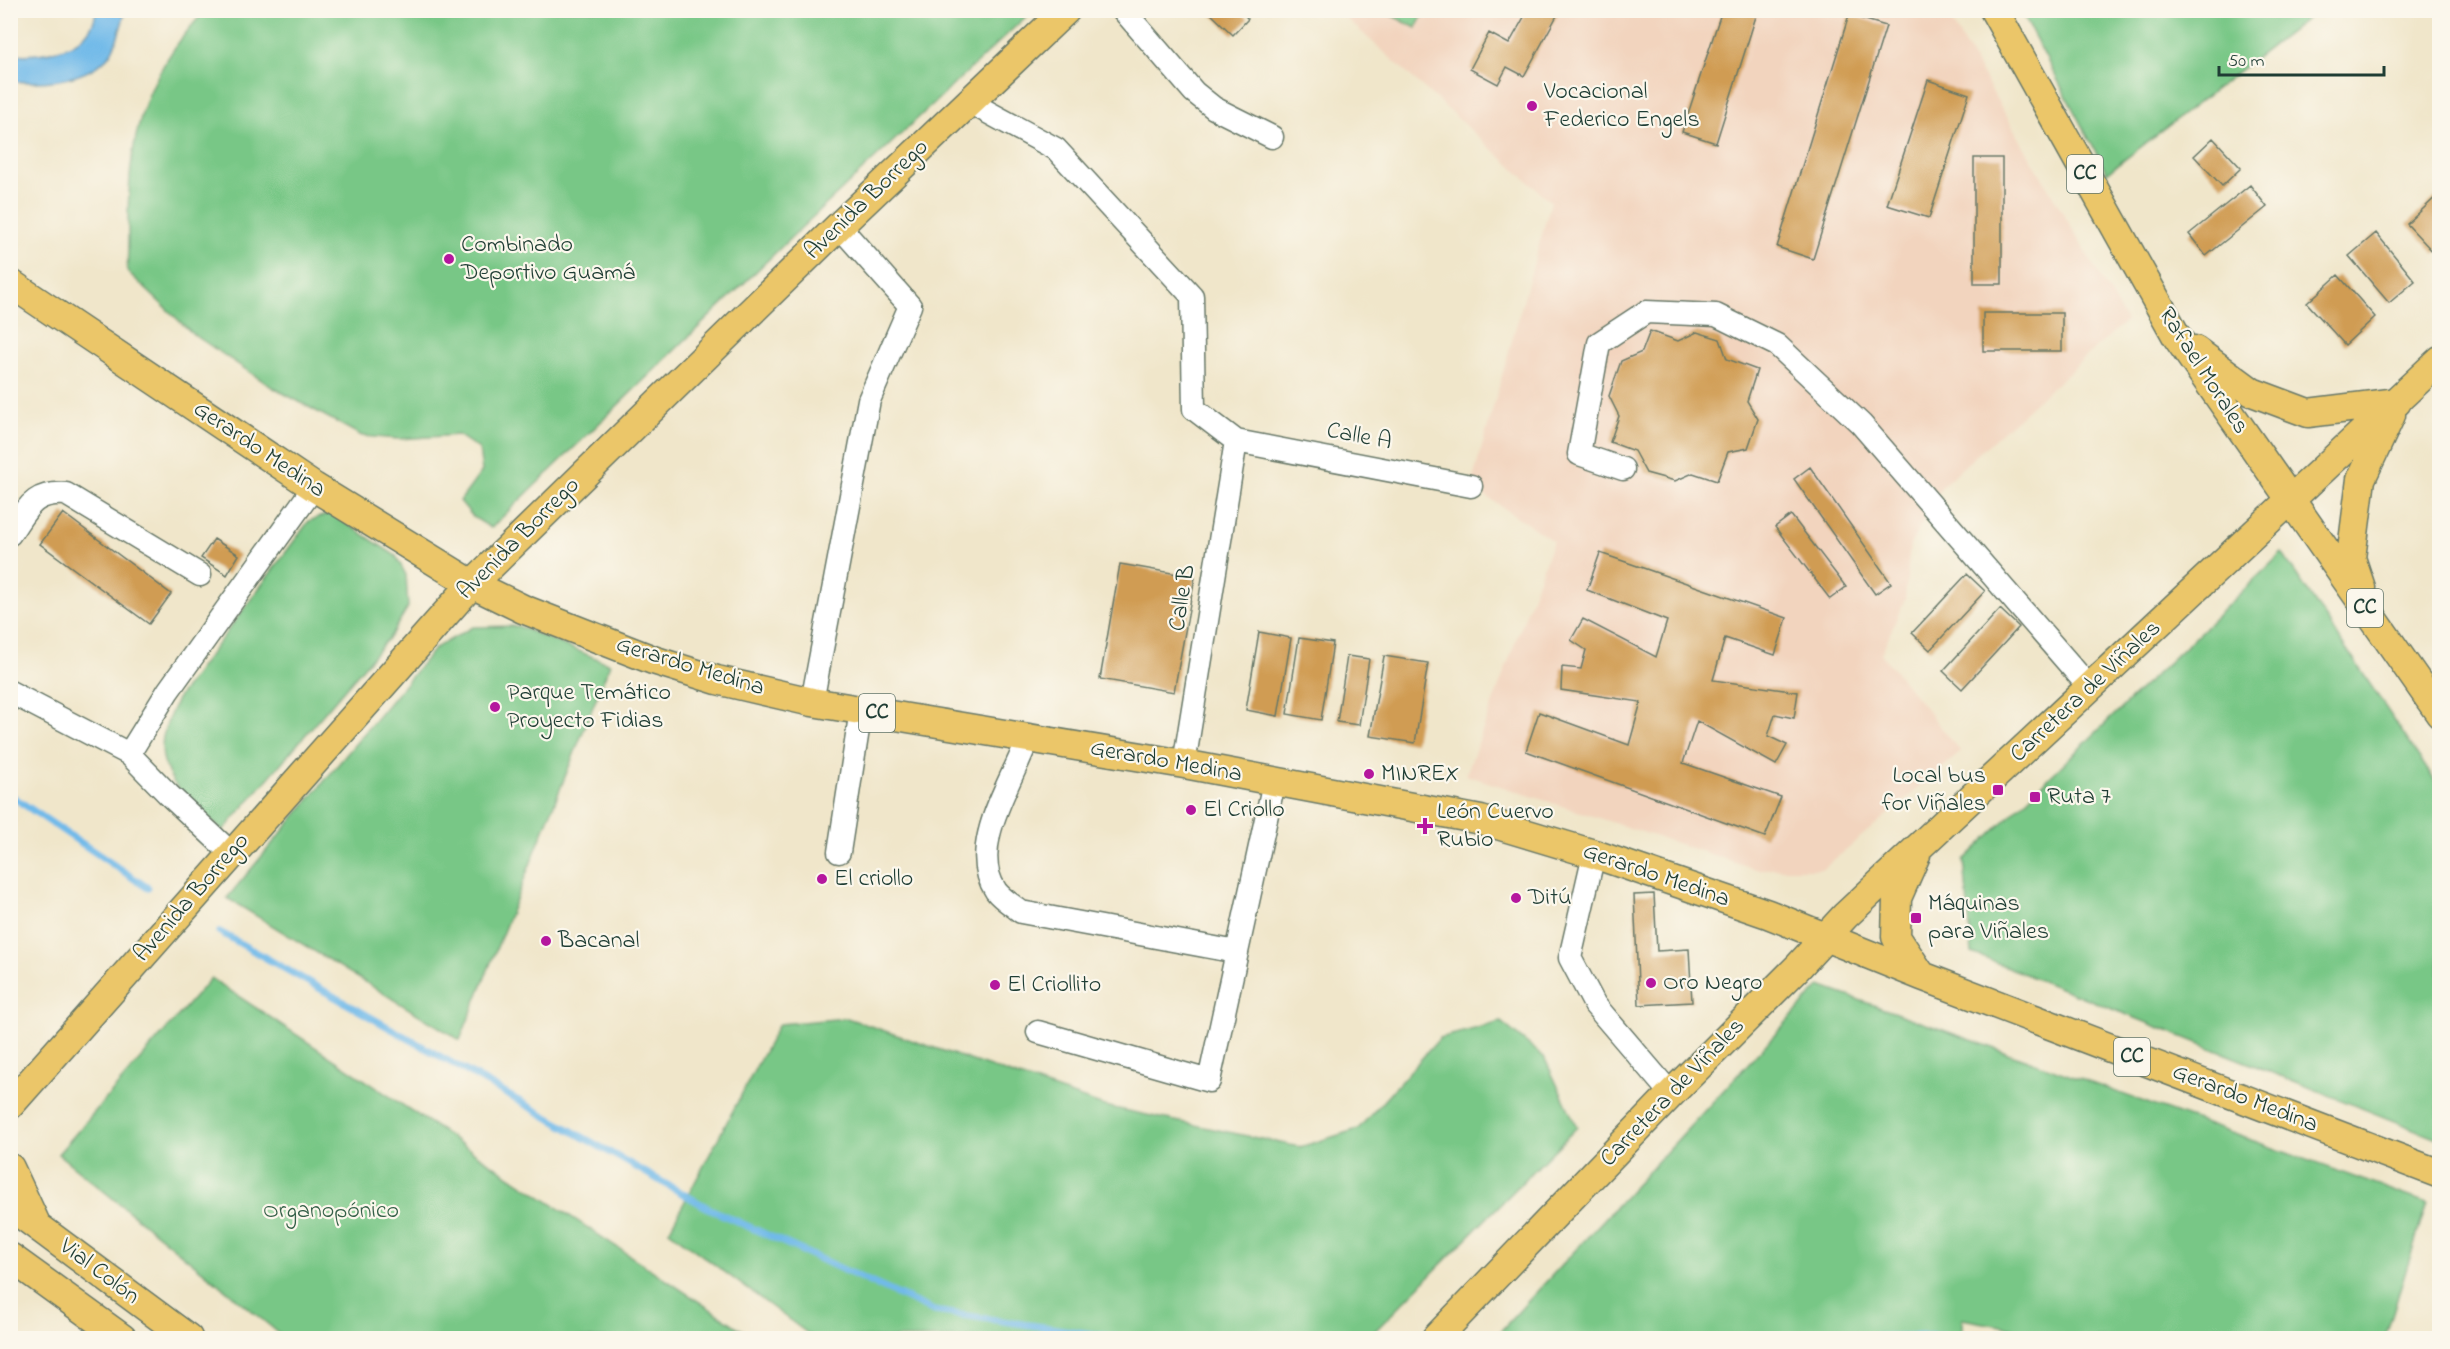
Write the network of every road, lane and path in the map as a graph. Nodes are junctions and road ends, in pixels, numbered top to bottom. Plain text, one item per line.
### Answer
1 (1066, 10) edge
2 (1123, 10) edge
3 (1994, 10) edge
4 (969, 102) junction
5 (1272, 137) dead end
6 (839, 226) junction
7 (10, 284) edge
8 (2177, 337) junction
9 (2439, 360) edge
10 (2397, 402) junction
11 (1236, 441) junction
12 (1623, 469) dead end
13 (1471, 486) dead end
14 (314, 487) junction
15 (2291, 501) junction
16 (10, 534) edge
17 (200, 575) dead end
18 (472, 584) junction
19 (2370, 615) junction
20 (2090, 687) junction
21 (10, 693) edge
22 (812, 702) junction
23 (861, 710) junction
24 (2439, 714) edge
25 (1028, 738) junction
26 (129, 754) junction
27 (1184, 764) junction
28 (1274, 782) junction
29 (1921, 845) junction
30 (839, 852) dead end
31 (231, 853) junction
32 (1594, 854) junction
33 (1825, 938) junction
34 (1237, 952) junction
35 (1922, 976) junction
36 (1038, 1032) dead end
37 (20, 1088) edge
38 (1671, 1094) junction
39 (10, 1105) edge
40 (10, 1128) edge
41 (10, 1168) edge
42 (2439, 1174) edge
43 (10, 1206) edge
44 (37, 1226) junction
45 (15, 1263) edge
46 (122, 1338) edge
47 (188, 1338) edge
48 (1436, 1338) edge

1 - 4 main road, Avenida Borrego
2 - 5 street
3 - 8 main road, Rafael Morales / CC
4 - 6 main road, Avenida Borrego
4 - 11 street
6 - 18 main road, Avenida Borrego
6 - 22 street
7 - 14 main road, Gerardo Medina / CC
8 - 10 main road
8 - 15 main road, Rafael Morales / CC
9 - 10 main road, Carretera de Viñales
10 - 15 main road, Carretera de Viñales
10 - 19 main road
11 - 13 street, Calle A
11 - 27 street, Calle B
12 - 20 street
14 - 18 main road, Gerardo Medina / CC
14 - 26 street
15 - 19 main road, Rafael Morales / CC
15 - 20 main road, Carretera de Viñales
16 - 17 street
18 - 22 main road, Gerardo Medina / CC
18 - 31 main road, Avenida Borrego
19 - 24 main road, Rafael Morales / CC
20 - 29 main road, Carretera de Viñales
21 - 26 street
22 - 23 main road, Gerardo Medina / CC
23 - 25 main road, Gerardo Medina / CC
23 - 30 street
25 - 27 main road, Gerardo Medina / CC
25 - 34 street
26 - 31 street
27 - 28 main road, Gerardo Medina / CC
28 - 32 main road, Gerardo Medina / CC
28 - 34 street
29 - 33 main road, Carretera de Viñales
29 - 35 main road
31 - 37 main road, Avenida Borrego
32 - 33 main road, Gerardo Medina / CC
32 - 38 street
33 - 35 main road, Gerardo Medina / CC
33 - 38 main road, Carretera de Viñales
34 - 36 street
35 - 42 main road, Gerardo Medina / CC
37 - 39 main road, Avenida Borrego
37 - 40 main road
38 - 48 main road, Carretera de Viñales
41 - 44 main road
43 - 44 main road, Vial Colón
44 - 47 main road, Vial Colón
45 - 46 main road, Vial Colón

